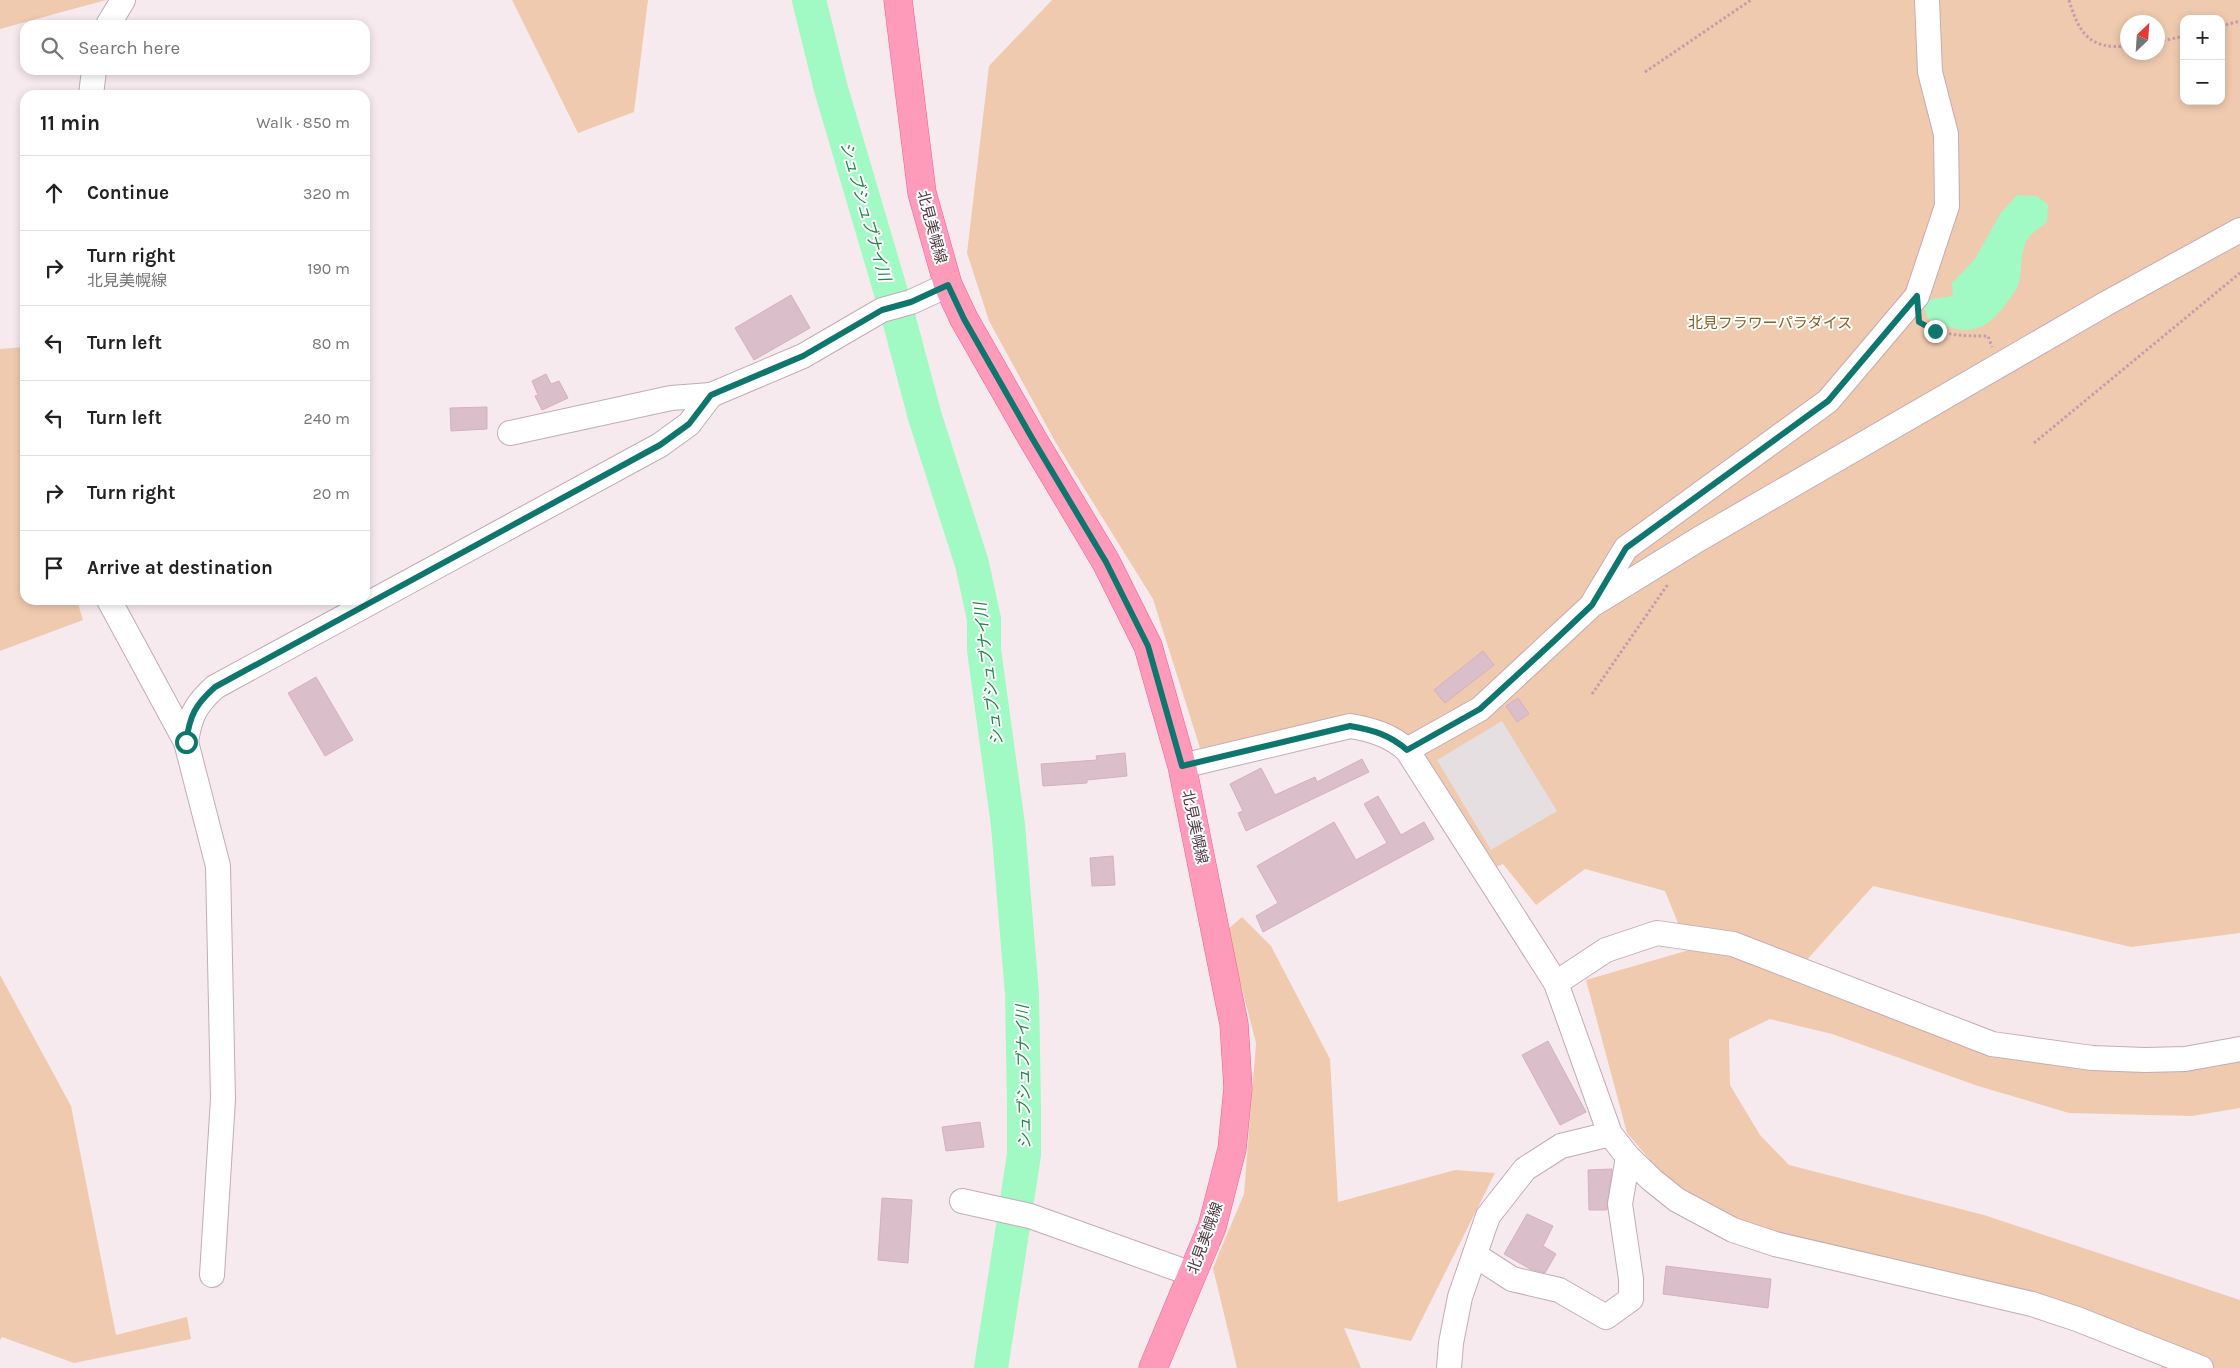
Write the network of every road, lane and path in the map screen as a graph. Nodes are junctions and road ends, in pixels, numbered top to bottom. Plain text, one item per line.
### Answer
1 (123, 0) edge
2 (898, 0) edge
3 (1751, 0) edge
4 (1927, 0) edge
5 (2069, 0) edge
6 (111, 20) edge
7 (2240, 20) edge
8 (2225, 25) edge
9 (2180, 37) edge
10 (2165, 40) edge
11 (2120, 46) edge
12 (1645, 72) dead end
13 (93, 75) edge
14 (92, 90) edge
15 (2240, 230) edge
16 (2240, 272) edge
17 (948, 285) junction
18 (1917, 296) junction
19 (2001, 365) junction
20 (711, 395) junction
21 (510, 433) dead end
22 (2034, 443) dead end
23 (1671, 580) dead end
24 (370, 603) edge
25 (112, 605) edge
26 (366, 605) edge
27 (1592, 605) junction
28 (1592, 694) dead end
29 (186, 742) junction
30 (1407, 750) junction
31 (1182, 766) junction
32 (1556, 982) junction
33 (2240, 1049) edge
34 (1610, 1134) junction
35 (1628, 1158) junction
36 (962, 1201) dead end
37 (1474, 1255) junction
38 (1192, 1274) junction
39 (212, 1275) dead end
40 (1153, 1368) edge
41 (1449, 1368) edge
42 (2201, 1368) edge

1 - 6 street
2 - 17 main road, 北見美幌線
3 - 12 path
4 - 18 street
5 - 11 path
7 - 8 path
9 - 10 path
13 - 14 street
15 - 19 street
16 - 22 path
17 - 20 street
17 - 31 main road, 北見美幌線
18 - 19 path
18 - 27 street
19 - 27 street
20 - 21 street
20 - 24 street
23 - 28 path
25 - 29 street
26 - 29 street
27 - 30 street
29 - 39 street
30 - 31 street
30 - 32 street
31 - 38 main road, 北見美幌線
32 - 33 street
32 - 34 street
34 - 35 street
34 - 37 street
35 - 37 street
35 - 42 street
36 - 38 street
37 - 41 street
38 - 40 main road, 北見美幌線

